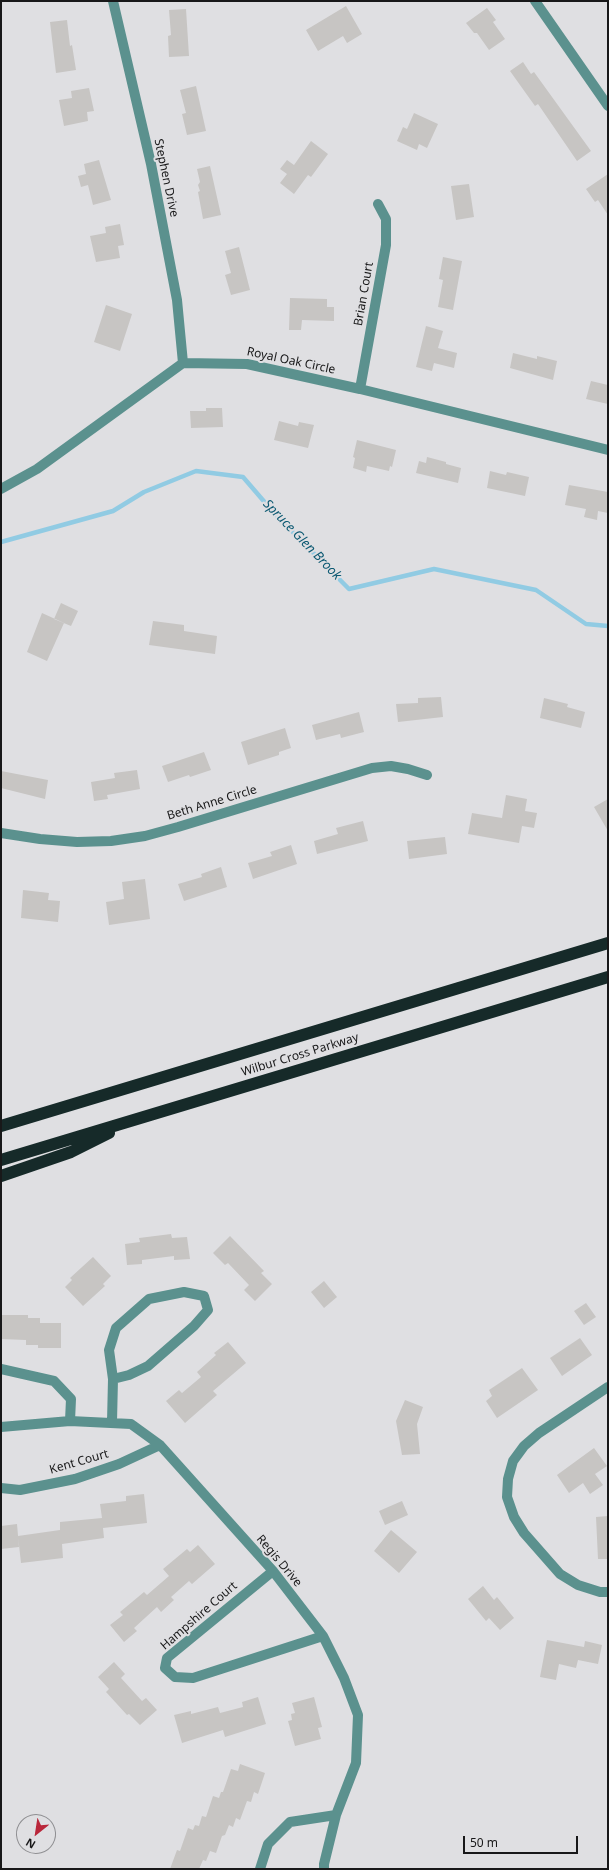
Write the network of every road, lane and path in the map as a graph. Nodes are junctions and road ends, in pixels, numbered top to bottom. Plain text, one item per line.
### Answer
1 (113, 1) edge
2 (535, 1) edge
3 (608, 106) edge
4 (378, 204) dead end
5 (183, 362) junction
6 (360, 389) junction
7 (608, 450) edge
8 (1, 489) edge
9 (427, 775) dead end
10 (1, 833) edge
11 (608, 943) edge
12 (608, 977) edge
13 (125, 1123) junction
14 (1, 1126) edge
15 (1, 1160) edge
16 (1, 1176) edge
17 (1, 1369) edge
18 (114, 1379) junction
19 (608, 1387) edge
20 (70, 1421) junction
21 (112, 1422) junction
22 (1, 1427) edge
23 (160, 1445) junction
24 (1, 1488) edge
25 (272, 1571) junction
26 (608, 1592) edge
27 (323, 1636) junction
28 (336, 1815) junction
29 (260, 1869) edge
30 (324, 1869) edge

1 - 5 street, Stephen Drive
2 - 3 street
4 - 6 street, Brian Court
5 - 6 street, Royal Oak Circle
5 - 8 street
6 - 7 street, Royal Oak Circle
9 - 10 street, Beth Anne Circle
11 - 14 highway, Wilbur Cross Parkway
12 - 13 highway, Wilbur Cross Parkway
13 - 15 highway, Wilbur Cross Parkway
13 - 16 highway
17 - 20 street
18 - 18 street
18 - 21 street
19 - 26 street
20 - 21 street, Regis Drive
20 - 22 street, Regis Drive
21 - 23 street, Regis Drive
23 - 24 street, Kent Court
23 - 25 street, Regis Drive
25 - 27 street, Regis Drive
25 - 27 street, Hampshire Court
27 - 28 street, Regis Drive
28 - 29 street
28 - 30 street, Regis Drive

